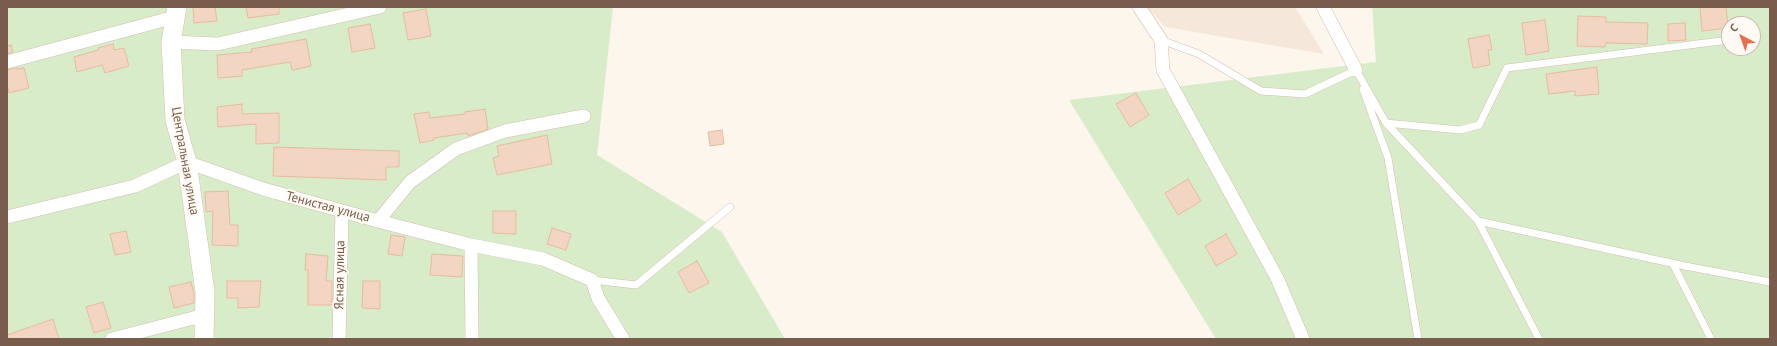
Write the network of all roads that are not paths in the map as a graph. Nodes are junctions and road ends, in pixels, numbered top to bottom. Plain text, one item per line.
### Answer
1 (380, 7) edge
2 (1139, 7) edge
3 (1323, 7) edge
4 (176, 12) edge
5 (1161, 40) junction
6 (1721, 41) edge
7 (171, 42) junction
8 (7, 62) edge
9 (1356, 70) junction
10 (584, 116) dead end
11 (1386, 123) junction
12 (187, 162) junction
13 (730, 207) dead end
14 (342, 211) junction
15 (7, 217) edge
16 (378, 221) junction
17 (1478, 221) junction
18 (471, 245) junction
19 (1673, 264) junction
20 (592, 280) junction
21 (1770, 282) edge
22 (205, 315) junction
23 (112, 339) edge
24 (204, 339) edge
25 (339, 339) edge
26 (472, 339) edge
27 (623, 339) edge
28 (1303, 339) edge
29 (1418, 339) edge
30 (1539, 339) edge
31 (1711, 339) edge

1 - 7 street
2 - 5 street
3 - 9 street
4 - 7 main road, Центральная улица
4 - 8 street
5 - 9 lane
5 - 28 street
6 - 11 lane
7 - 12 main road, Центральная улица
9 - 11 lane
9 - 29 lane
10 - 16 street
11 - 17 lane
12 - 14 street, Тенистая улица
12 - 15 street
12 - 22 main road, Центральная улица
13 - 20 lane
14 - 16 street, Тенистая улица
14 - 25 street, Ясная улица
16 - 18 street, Тенистая улица
17 - 19 lane
17 - 30 lane
18 - 20 street, Тенистая улица
18 - 26 street
19 - 21 lane
19 - 31 lane
20 - 27 street
22 - 23 street
22 - 24 main road, Центральная улица

